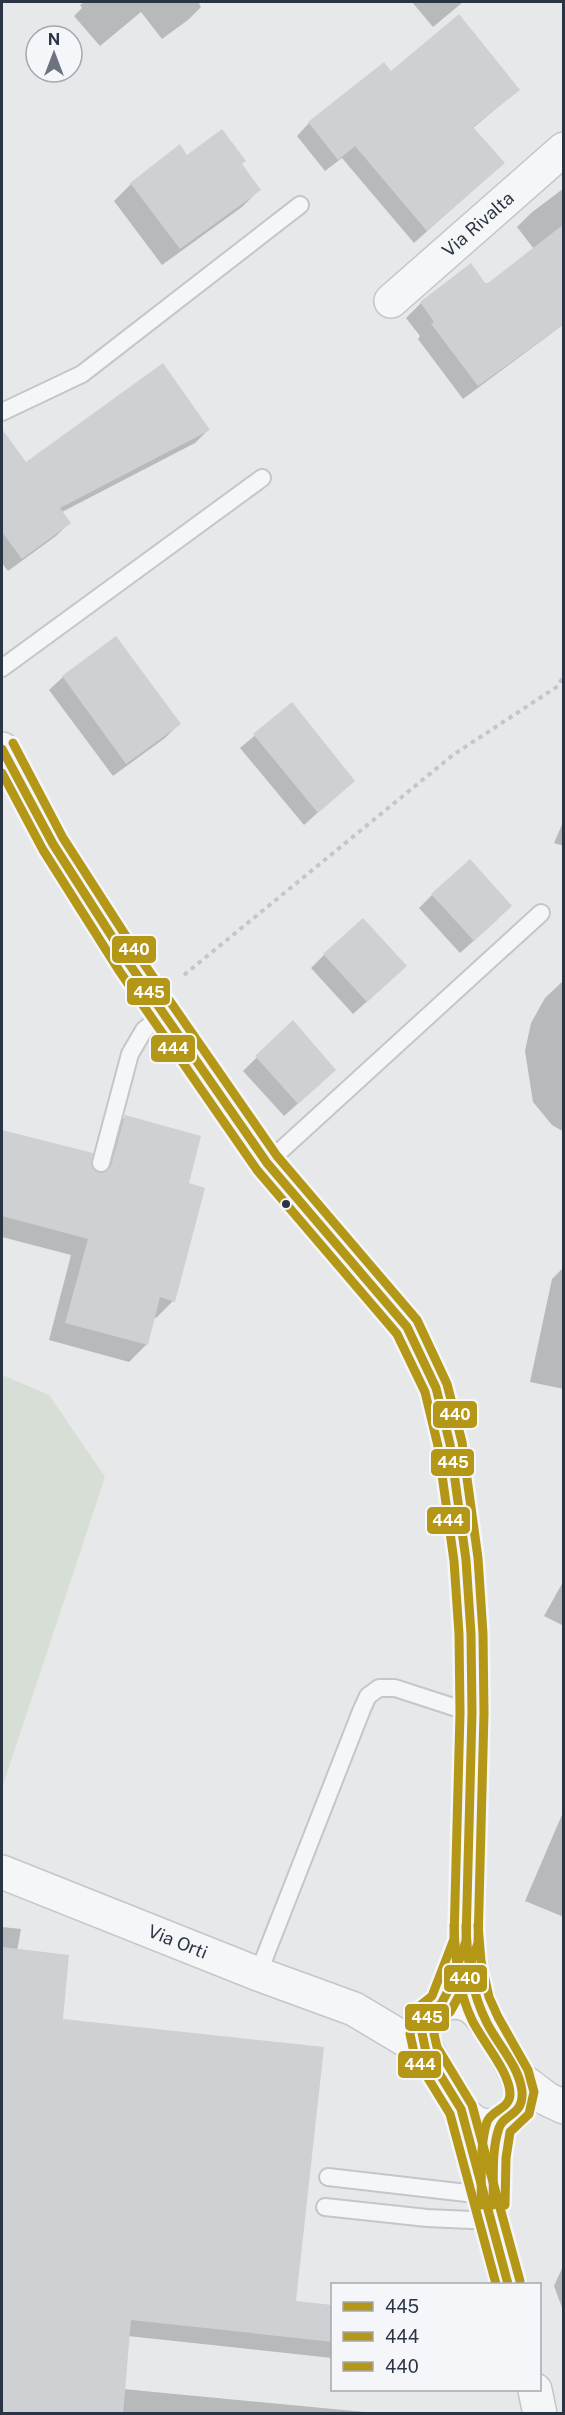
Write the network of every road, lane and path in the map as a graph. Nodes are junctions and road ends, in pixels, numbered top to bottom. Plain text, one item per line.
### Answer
1 (564, 149) edge
2 (300, 205) dead end
3 (391, 301) dead end
4 (2, 412) edge
5 (262, 478) dead end
6 (2, 668) edge
7 (564, 675) edge
8 (2, 749) edge
9 (541, 913) dead end
10 (159, 1007) junction
11 (101, 1163) dead end
12 (267, 1163) junction
13 (472, 1713) junction
14 (2, 1872) edge
15 (466, 1941) junction
16 (258, 1974) junction
17 (354, 2009) junction
18 (434, 2009) junction
19 (485, 2021) junction
20 (426, 2052) junction
21 (518, 2077) junction
22 (564, 2108) edge
23 (461, 2109) junction
24 (508, 2119) junction
25 (328, 2177) dead end
26 (325, 2207) dead end
27 (489, 2208) junction
28 (508, 2283) edge
29 (535, 2391) edge
30 (540, 2414) edge

1 - 3 street, Via Rivalta
2 - 4 lane
5 - 6 lane
7 - 10 path
8 - 10 street
9 - 12 lane
10 - 11 lane
10 - 12 street
12 - 13 street
13 - 15 street
13 - 16 lane
14 - 16 street, Via Orti
15 - 18 street
15 - 19 street
16 - 17 street, Via Orti
17 - 18 street, Via Orti
17 - 20 street, Via Orti
18 - 19 street, Via Orti
18 - 20 street
19 - 21 street
20 - 23 street
21 - 22 street
21 - 24 street
22 - 24 street
23 - 24 street
23 - 27 street
24 - 27 street
25 - 27 lane
26 - 27 lane
27 - 28 street
29 - 30 street

